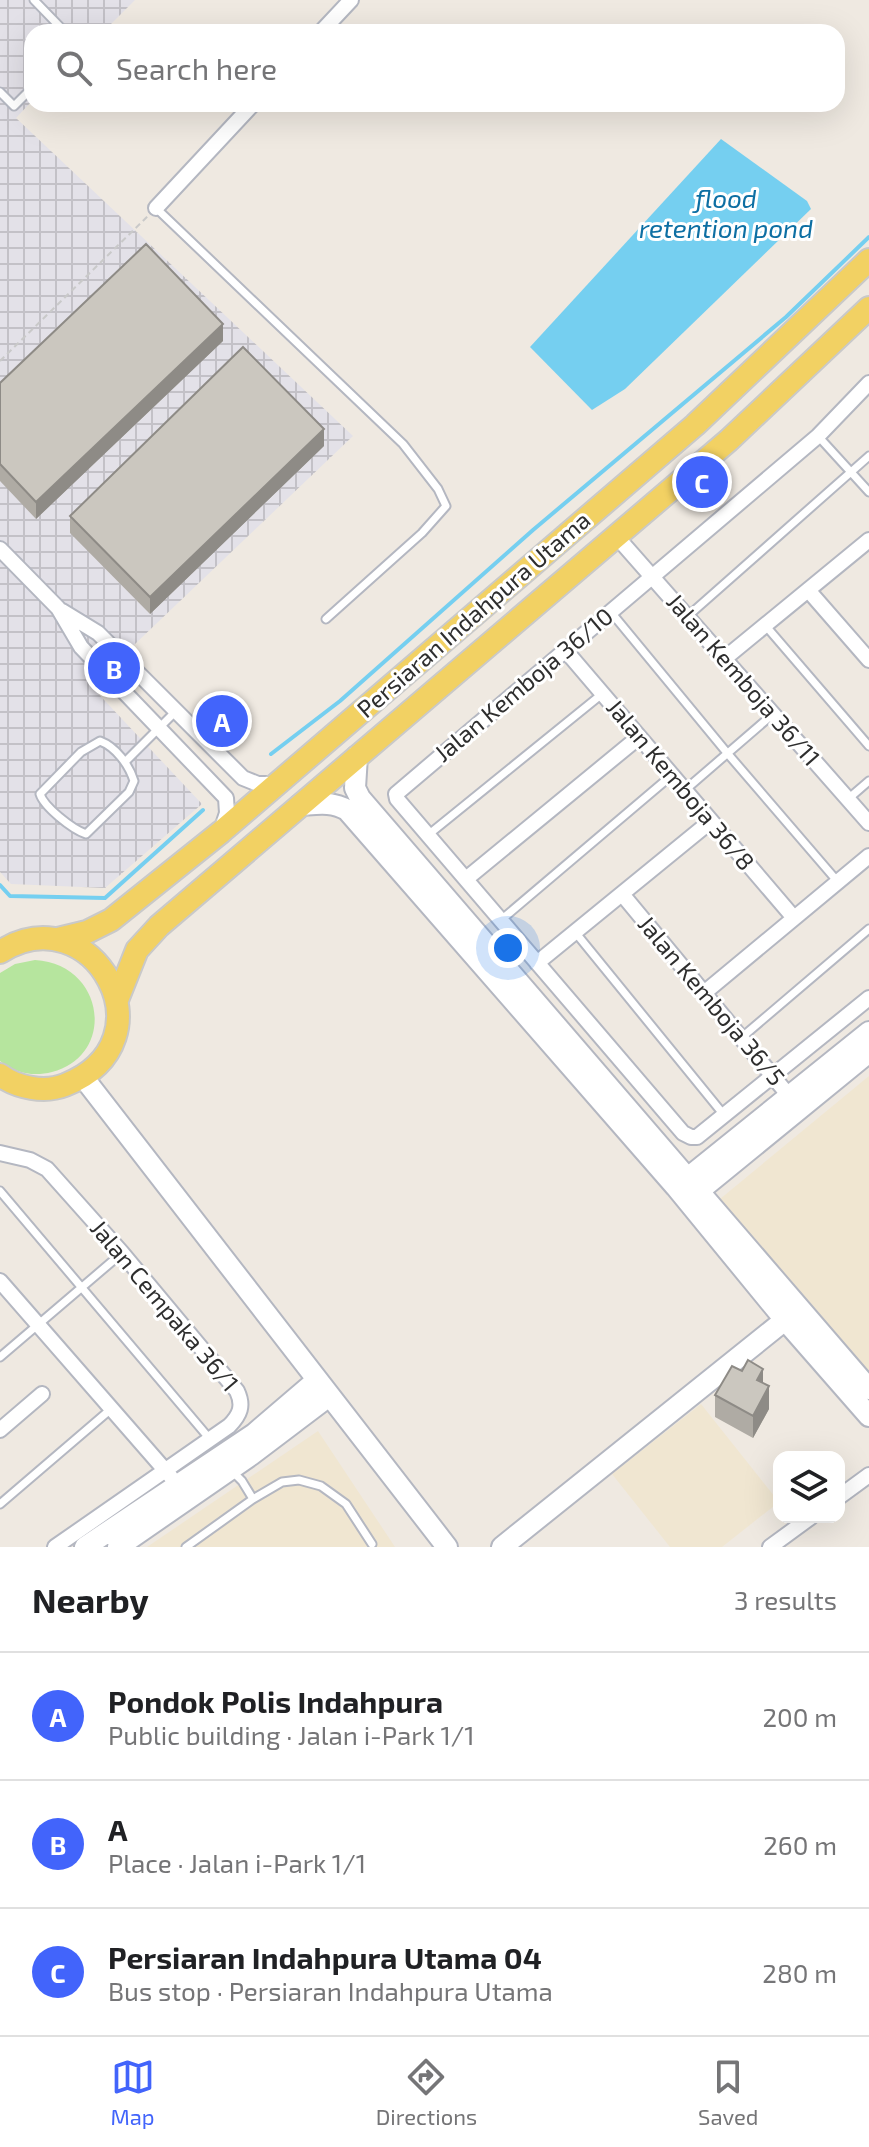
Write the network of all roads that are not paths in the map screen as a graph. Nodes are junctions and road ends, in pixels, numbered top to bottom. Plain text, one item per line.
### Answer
1 (34, 0) edge
2 (351, 0) edge
3 (57, 24) edge
4 (328, 24) edge
5 (0, 92) edge
6 (24, 96) edge
7 (246, 112) edge
8 (156, 208) joint
9 (869, 260) edge
10 (869, 308) edge
11 (869, 383) edge
12 (818, 436) junction
13 (869, 456) edge
14 (852, 473) junction
15 (869, 492) edge
16 (617, 537) junction
17 (869, 540) edge
18 (0, 549) edge
19 (652, 577) junction
20 (808, 590) junction
21 (58, 608) junction
22 (610, 611) junction
23 (687, 616) junction
24 (326, 619) dead end
25 (765, 625) junction
26 (566, 651) junction
27 (724, 659) junction
28 (869, 660) edge
29 (602, 694) junction
30 (176, 711) junction
31 (773, 714) junction
32 (158, 728) junction
33 (639, 737) junction
34 (869, 746) edge
35 (728, 754) junction
36 (357, 756) junction
37 (125, 762) junction
38 (672, 775) junction
39 (869, 781) edge
40 (278, 784) junction
41 (685, 790) junction
42 (848, 799) junction
43 (300, 805) junction
44 (711, 821) junction
45 (869, 823) edge
46 (221, 832) junction
47 (428, 835) junction
48 (869, 856) edge
49 (466, 879) junction
50 (838, 882) junction
51 (622, 894) junction
52 (794, 918) junction
53 (501, 920) junction
54 (869, 929) edge
55 (575, 932) junction
56 (58, 939) junction
57 (0, 952) edge
58 (537, 963) junction
59 (704, 993) junction
60 (869, 998) edge
61 (117, 1000) junction
62 (869, 1032) edge
63 (741, 1038) junction
64 (869, 1052) edge
65 (772, 1076) junction
66 (83, 1077) junction
67 (1, 1078) edge
68 (794, 1102) junction
69 (724, 1115) junction
70 (0, 1153) edge
71 (687, 1189) junction
72 (0, 1191) edge
73 (122, 1253) junction
74 (0, 1281) edge
75 (81, 1288) junction
76 (793, 1314) junction
77 (37, 1324) junction
78 (0, 1357) edge
79 (323, 1388) junction
80 (869, 1389) edge
81 (42, 1394) dead end
82 (111, 1409) junction
83 (869, 1416) edge
84 (0, 1430) edge
85 (219, 1455) junction
86 (869, 1475) edge
87 (177, 1484) junction
88 (845, 1493) edge
89 (253, 1499) junction
90 (0, 1504) edge
91 (803, 1523) edge
92 (372, 1544) dead end
93 (55, 1547) edge
94 (85, 1547) edge
95 (118, 1547) edge
96 (186, 1547) edge
97 (447, 1547) edge
98 (502, 1547) edge
99 (770, 1547) edge

1 - 3 lane
2 - 4 street
5 - 6 lane
7 - 8 street
8 - 24 lane
9 - 40 main road, Persiaran Indahpura Utama
10 - 16 main road, Persiaran Indahpura Utama
11 - 12 street, Jalan Kemboja 36/10
12 - 14 lane
12 - 19 street, Jalan Kemboja 36/10
13 - 14 lane
14 - 15 lane
14 - 23 lane
16 - 19 street, Jalan Kemboja 36/11
16 - 36 main road, Persiaran Indahpura Utama
17 - 20 street
18 - 21 street
19 - 22 street, Jalan Kemboja 36/10
19 - 23 street, Jalan Kemboja 36/11
20 - 25 street
20 - 28 street
21 - 30 street
21 - 32 street
22 - 26 street, Jalan Kemboja 36/10
22 - 35 lane
23 - 27 street, Jalan Kemboja 36/11
25 - 27 street
25 - 34 lane
26 - 29 street, Jalan Kemboja 36/8
26 - 47 street, Jalan Kemboja 36/10
27 - 31 street, Jalan Kemboja 36/11
29 - 33 street, Jalan Kemboja 36/8
29 - 47 lane
30 - 32 lane
30 - 40 street
31 - 35 lane
31 - 42 street, Jalan Kemboja 36/11
32 - 37 lane
32 - 46 street
33 - 38 street, Jalan Kemboja 36/8
33 - 49 street
35 - 41 lane
35 - 50 lane
36 - 43 main road, Persiaran Indahpura Utama
36 - 71 street
37 - 37 lane
38 - 41 street, Jalan Kemboja 36/8
38 - 53 lane
39 - 42 lane
40 - 46 main road, Persiaran Indahpura Utama
41 - 44 street, Jalan Kemboja 36/8
42 - 45 street, Jalan Kemboja 36/11
43 - 61 main road, Persiaran Indahpura Utama
43 - 71 street
44 - 51 street
44 - 52 street, Jalan Kemboja 36/8
46 - 56 main road, Persiaran Indahpura Utama
47 - 49 street
48 - 50 street
49 - 53 street
50 - 52 street
51 - 55 street
51 - 59 street, Jalan Kemboja 36/5
52 - 59 street
53 - 58 street
54 - 63 lane
55 - 58 street
55 - 69 lane
56 - 57 main road, Persiaran Indahpura Utama
56 - 61 main road
58 - 69 street
59 - 63 street, Jalan Kemboja 36/5
60 - 65 street
61 - 66 main road, Persiaran Indahpura Utama
62 - 68 street
63 - 65 street, Jalan Kemboja 36/5
64 - 68 street
65 - 68 street, Jalan Kemboja 36/5
65 - 69 street
66 - 67 main road
66 - 79 street
68 - 71 street
70 - 73 street, Jalan Cempaka 36/1
71 - 76 street
72 - 75 lane
73 - 75 lane
73 - 85 street, Jalan Cempaka 36/1
74 - 77 street
75 - 77 lane
75 - 85 lane
76 - 80 street
76 - 83 street
76 - 98 street
77 - 78 lane
77 - 82 street
79 - 85 street
79 - 97 street
81 - 84 street
82 - 87 street
82 - 90 lane
85 - 87 street
85 - 87 street, Jalan Cempaka 36/1
85 - 89 lane
86 - 88 street
87 - 93 street, Jalan Cempaka 36/1
87 - 94 street
87 - 95 street
89 - 92 lane
89 - 96 lane
91 - 99 street

